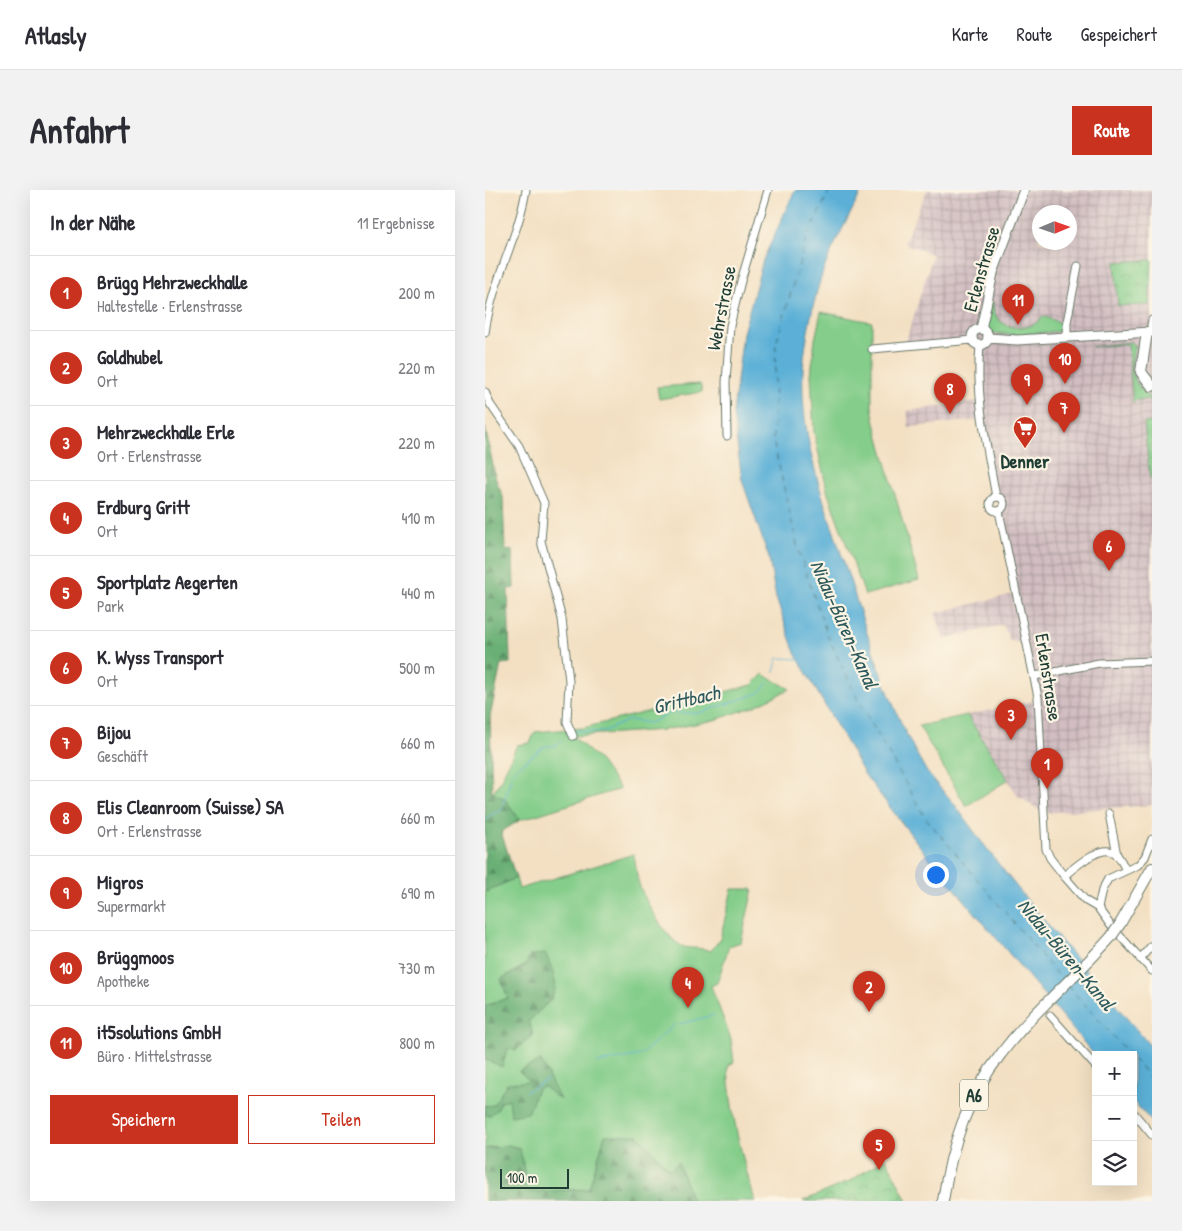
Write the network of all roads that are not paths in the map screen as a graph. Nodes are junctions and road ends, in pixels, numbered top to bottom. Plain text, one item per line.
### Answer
1 (526, 190) edge
2 (768, 190) edge
3 (1024, 190) edge
4 (1078, 266) dead end
5 (1152, 320) edge
6 (981, 330) junction
7 (1151, 331) edge
8 (485, 333) edge
9 (1067, 336) junction
10 (988, 338) junction
11 (976, 342) junction
12 (873, 349) dead end
13 (1145, 355) junction
14 (1152, 378) edge
15 (1152, 386) edge
16 (485, 392) edge
17 (727, 436) dead end
18 (1152, 661) edge
19 (1035, 676) junction
20 (570, 732) dead end
21 (1109, 814) dead end
22 (1152, 839) edge
23 (1117, 855) junction
24 (1152, 858) edge
25 (1152, 868) edge
26 (1126, 870) junction
27 (1064, 876) junction
28 (1141, 891) junction
29 (1098, 908) junction
30 (1152, 945) edge
31 (1141, 959) junction
32 (1152, 972) edge
33 (1050, 1015) dead end
34 (1092, 1062) edge
35 (1137, 1117) edge
36 (1152, 1136) edge
37 (943, 1201) edge

1 - 8 street
2 - 17 street, Wehrstrasse
3 - 6 main road, Erlenstrasse
4 - 9 street
5 - 7 street
6 - 10 main road
6 - 11 main road
7 - 9 main road
7 - 13 highway
9 - 10 main road
10 - 11 main road
11 - 12 street
11 - 19 street, Erlenstrasse
13 - 14 highway
13 - 15 highway
16 - 20 street
18 - 19 street
19 - 27 street, Erlenstrasse
21 - 23 street
22 - 26 street
23 - 26 street
23 - 27 street
24 - 28 highway, A6
25 - 28 highway, A6
26 - 29 street
27 - 29 street, Erlenstrasse
28 - 37 highway, A6, bridge
29 - 31 street, Erlenstrasse
30 - 31 street
31 - 32 street, Erlenstrasse
33 - 34 street
35 - 36 street

